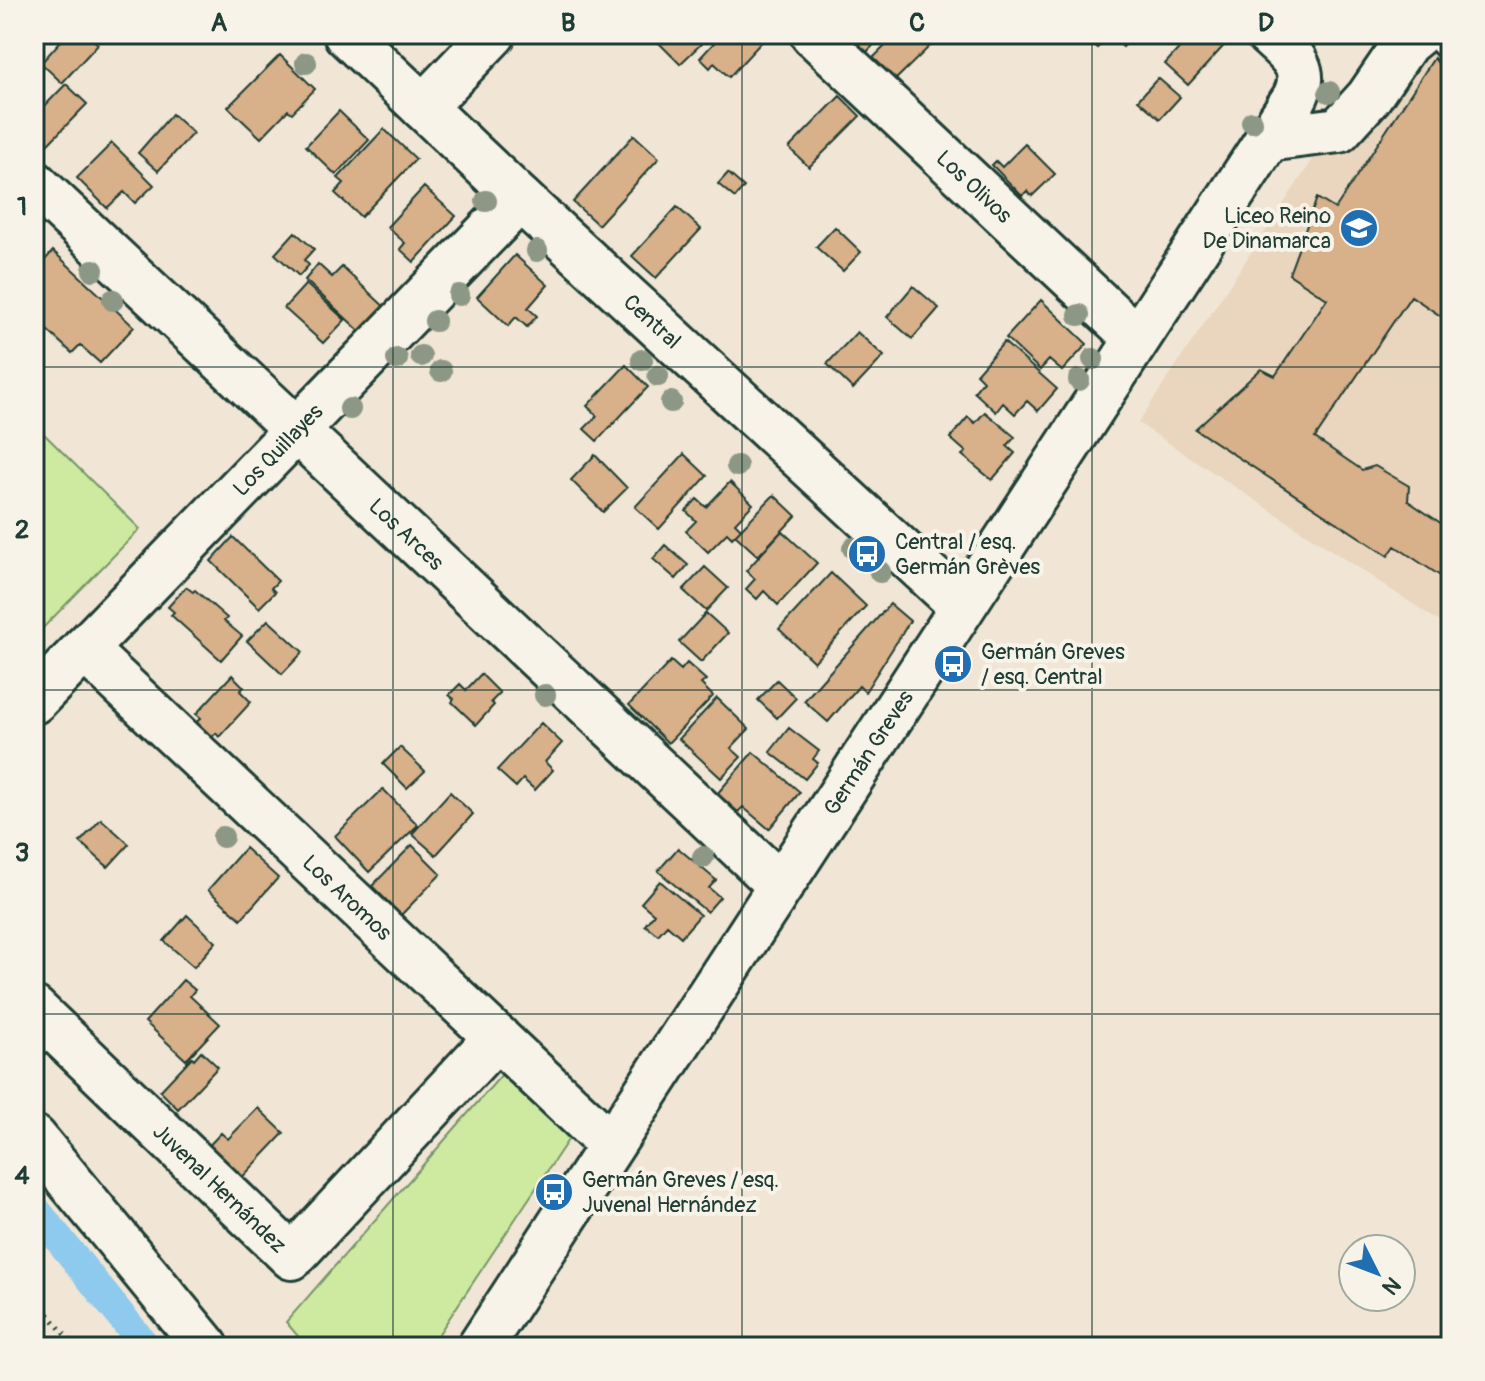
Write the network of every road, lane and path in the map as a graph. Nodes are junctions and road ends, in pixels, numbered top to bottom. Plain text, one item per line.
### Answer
1 (346, 34) edge
2 (493, 34) edge
3 (813, 34) edge
4 (1268, 34) edge
5 (1417, 34) edge
6 (423, 107) junction
7 (1267, 139) junction
8 (34, 183) edge
9 (520, 199) junction
10 (1136, 338) junction
11 (296, 430) junction
12 (962, 606) junction
13 (84, 649) junction
14 (34, 701) edge
15 (780, 885) junction
16 (34, 1009) edge
17 (497, 1037) junction
18 (34, 1138) edge
19 (611, 1145) junction
20 (34, 1295) edge
21 (74, 1347) edge
22 (206, 1347) edge
23 (480, 1347) edge

1 - 6 street, Central
2 - 6 street
3 - 10 street, Los Olivos
4 - 7 street, Germán Greves
5 - 7 street
6 - 9 street, Central
7 - 10 street, Germán Greves
8 - 11 street, Los Arces
9 - 11 street, Los Quillayes
9 - 12 street, Central
10 - 12 street, Germán Greves
11 - 13 street, Los Quillayes
11 - 15 street, Los Arces
12 - 15 street, Germán Greves
13 - 14 street, Los Quillayes
13 - 17 street, Los Aromos
15 - 19 street, Germán Greves
16 - 17 street, Juvenal Hernández
17 - 19 street, Los Aromos
18 - 22 street
19 - 23 street, Germán Greves
20 - 21 path

